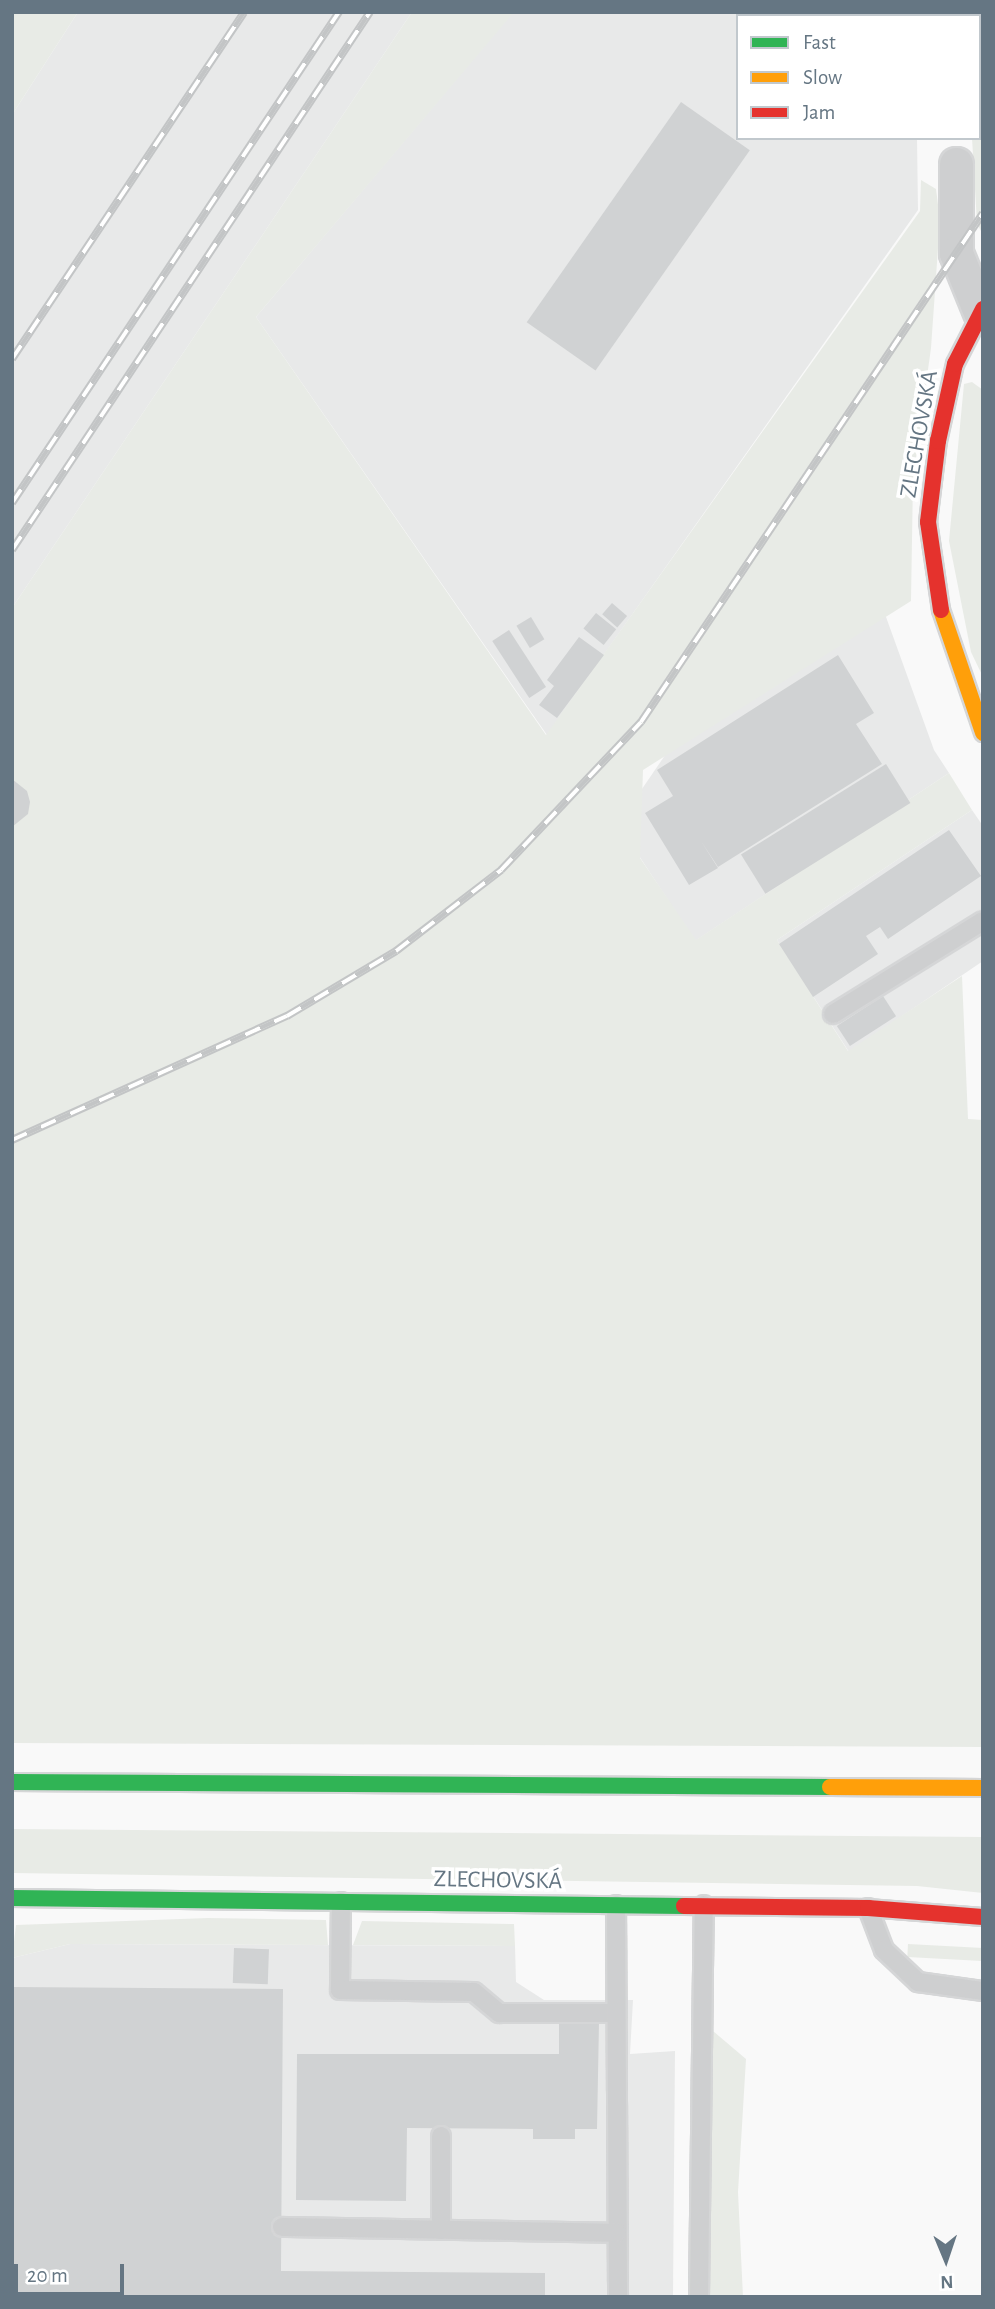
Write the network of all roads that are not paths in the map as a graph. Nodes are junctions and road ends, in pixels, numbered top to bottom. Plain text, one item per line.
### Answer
1 (956, 164) dead end
2 (981, 310) edge
3 (983, 733) edge
4 (983, 921) edge
5 (833, 1014) dead end
6 (12, 1782) edge
7 (983, 1788) edge
8 (12, 1898) edge
9 (341, 1902) junction
10 (616, 1905) junction
11 (704, 1905) junction
12 (869, 1908) junction
13 (983, 1917) edge
14 (983, 1991) edge
15 (616, 2012) junction
16 (441, 2136) dead end
17 (282, 2227) dead end
18 (441, 2230) junction
19 (617, 2233) junction
20 (618, 2297) edge
21 (699, 2297) edge

1 - 2 street
2 - 3 street, ZLECHOVSKÁ
4 - 5 lane
6 - 7 street
8 - 9 street, ZLECHOVSKÁ
9 - 10 street, ZLECHOVSKÁ
9 - 15 lane
10 - 11 street, ZLECHOVSKÁ
10 - 15 lane
11 - 12 street, ZLECHOVSKÁ
11 - 21 lane
12 - 13 street, ZLECHOVSKÁ
12 - 14 lane
15 - 19 lane
16 - 18 lane
17 - 18 lane
18 - 19 lane
19 - 20 lane

